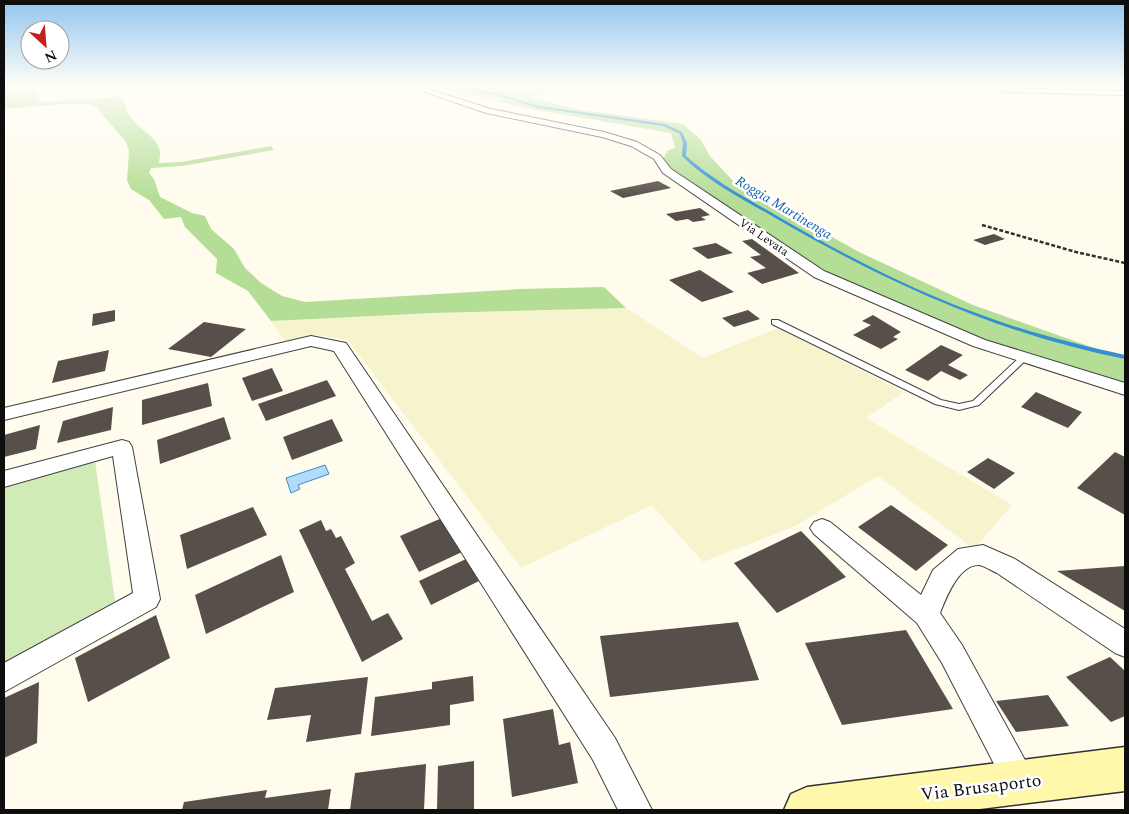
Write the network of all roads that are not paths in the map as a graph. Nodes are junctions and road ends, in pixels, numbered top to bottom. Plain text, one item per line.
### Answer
1 (546, 123) edge
2 (775, 322) dead end
3 (1024, 358) junction
4 (1125, 389) edge
5 (4, 414) edge
6 (4, 480) edge
7 (822, 528) dead end
8 (926, 614) junction
9 (1125, 644) edge
10 (4, 678) edge
11 (1125, 769) edge
12 (1020, 782) junction
13 (636, 810) edge
14 (807, 810) edge

1 - 3 street, Via Levata
2 - 3 lane
3 - 4 street, Via Levata
5 - 13 street
6 - 10 street
7 - 8 street
8 - 9 street
8 - 12 street
11 - 12 street, Via Brusaporto
12 - 14 street, Via Brusaporto

